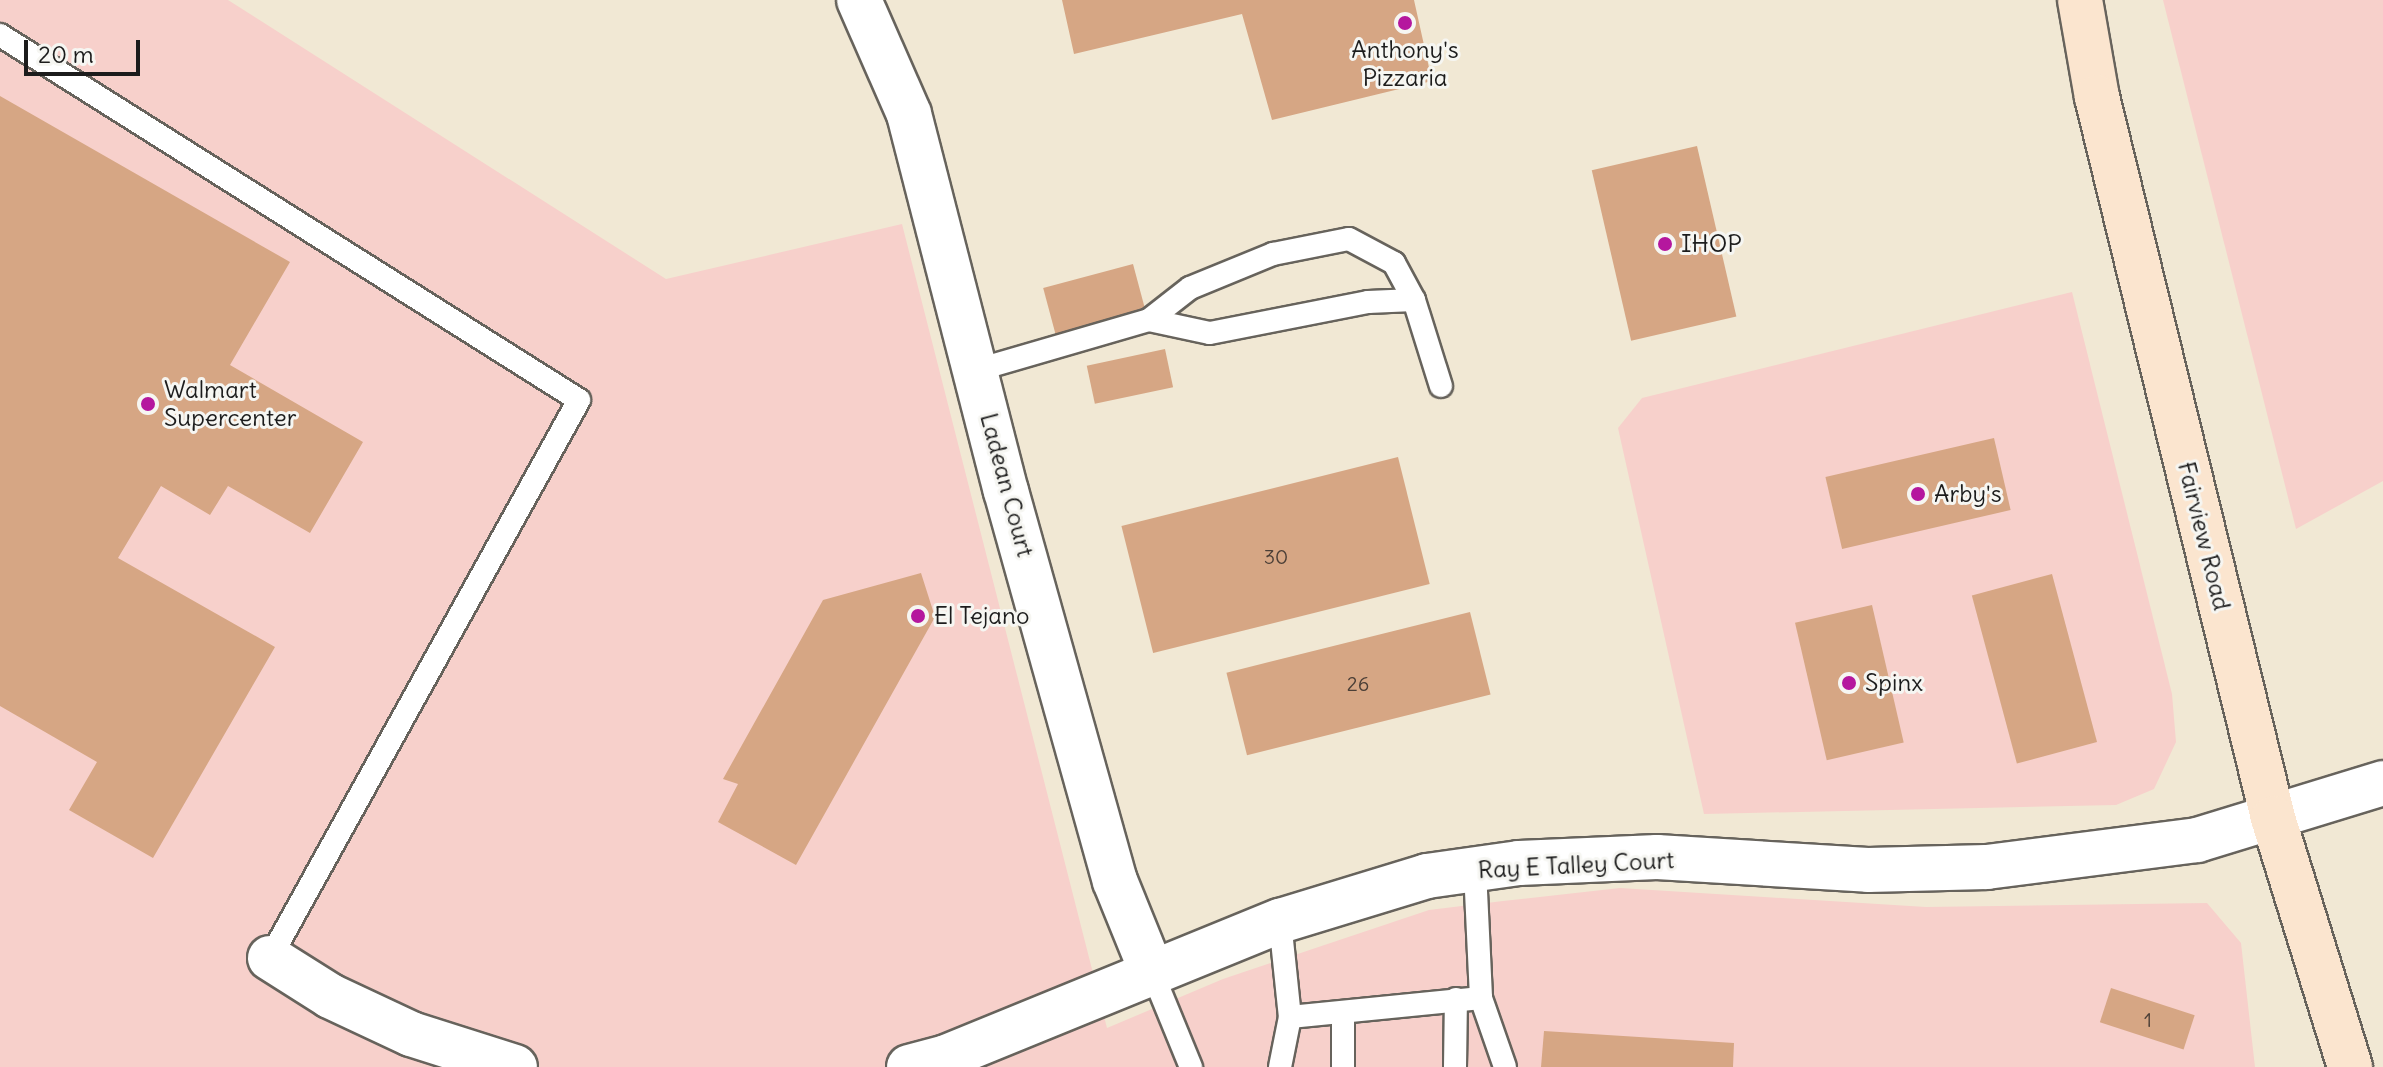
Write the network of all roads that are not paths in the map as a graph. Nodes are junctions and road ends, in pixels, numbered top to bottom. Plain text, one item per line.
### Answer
1 (859, 0) edge
2 (2080, 0) edge
3 (0, 35) edge
4 (1414, 300) junction
5 (1149, 320) junction
6 (977, 370) junction
7 (1441, 386) dead end
8 (2383, 783) edge
9 (2273, 818) junction
10 (1475, 870) junction
11 (1280, 921) junction
12 (270, 958) joint
13 (1152, 972) junction
14 (1481, 998) junction
15 (1456, 999) junction
16 (1343, 1014) junction
17 (1290, 1017) junction
18 (515, 1067) edge
19 (909, 1067) edge
20 (1191, 1067) edge
21 (1280, 1067) edge
22 (1343, 1067) edge
23 (1455, 1067) edge
24 (1505, 1067) edge
25 (2350, 1067) edge

1 - 6 street, Ladean Court
2 - 9 main road, Fairview Road
3 - 12 lane
4 - 5 lane
4 - 5 lane
4 - 7 lane
5 - 6 lane
6 - 13 street, Ladean Court
8 - 9 street, Ray E Talley Court
9 - 10 street, Ray E Talley Court
9 - 25 main road, Fairview Road
10 - 11 street, Ray E Talley Court
10 - 14 lane
11 - 13 street, Ray E Talley Court
11 - 17 lane
12 - 18 street
13 - 19 street, Ray E Talley Court
13 - 20 lane
14 - 15 lane
14 - 24 lane
15 - 16 lane
15 - 23 lane
16 - 17 lane
16 - 22 lane
17 - 21 lane

